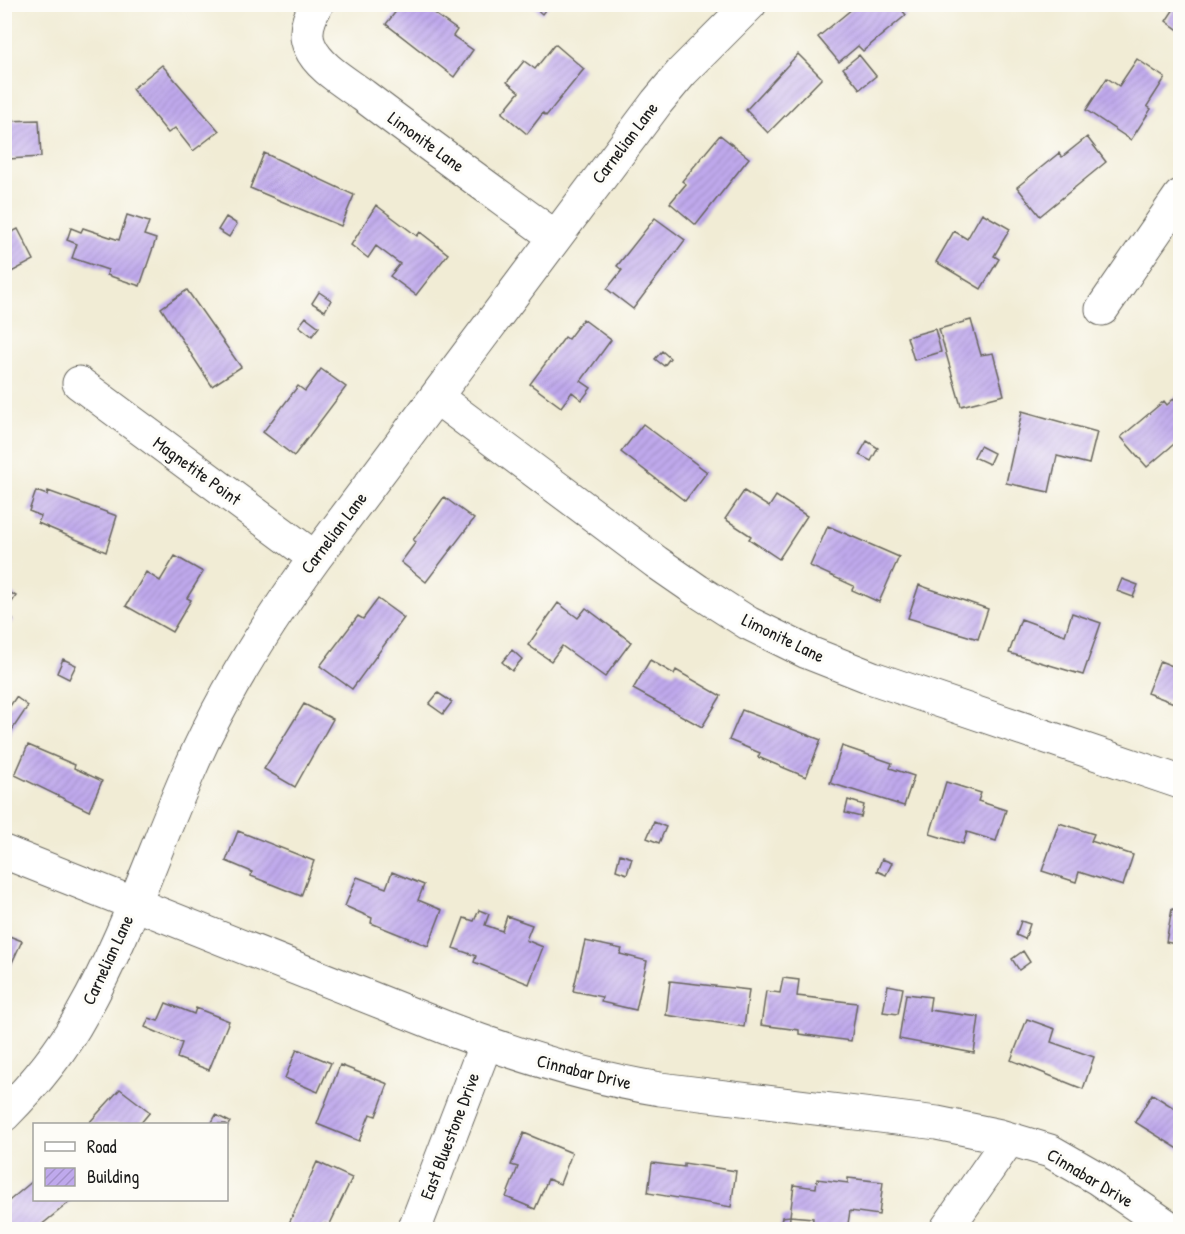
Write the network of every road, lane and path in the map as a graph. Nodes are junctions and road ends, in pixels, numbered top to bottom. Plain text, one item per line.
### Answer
1 (317, 4) edge
2 (750, 4) edge
3 (1180, 196) edge
4 (555, 237) junction
5 (1102, 309) dead end
6 (79, 383) dead end
7 (436, 396) junction
8 (315, 558) junction
9 (1180, 782) edge
10 (4, 852) edge
11 (134, 904) junction
12 (486, 1043) junction
13 (4, 1115) edge
14 (1009, 1139) junction
15 (414, 1230) edge
16 (946, 1230) edge
17 (1173, 1230) edge

1 - 4 street, Limonite Lane
2 - 4 street, Carnelian Lane
3 - 5 street
4 - 7 street, Carnelian Lane
6 - 8 street, Magnetite Point
7 - 8 street, Carnelian Lane
7 - 9 street, Limonite Lane
8 - 11 street, Carnelian Lane
10 - 11 street, Cinnabar Drive
11 - 12 street, Cinnabar Drive
11 - 13 street, Carnelian Lane
12 - 14 street, Cinnabar Drive
12 - 15 street, East Bluestone Drive
14 - 16 street
14 - 17 street, Cinnabar Drive

